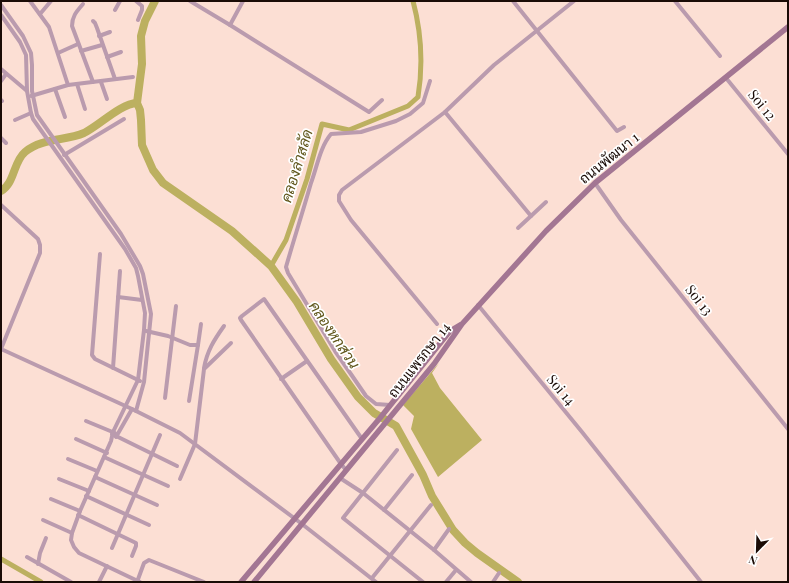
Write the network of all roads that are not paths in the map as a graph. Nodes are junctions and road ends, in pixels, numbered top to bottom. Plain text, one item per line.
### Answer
1 (30, 1) edge
2 (51, 1) edge
3 (120, 1) edge
4 (136, 1) edge
5 (190, 1) edge
6 (243, 1) edge
7 (513, 1) edge
8 (574, 1) edge
9 (675, 1) edge
10 (1, 4) edge
11 (83, 4) dead end
12 (114, 10) dead end
13 (40, 14) junction
14 (8, 15) junction
15 (2, 19) edge
16 (138, 20) dead end
17 (93, 21) dead end
18 (230, 25) junction
19 (788, 27) edge
20 (537, 31) junction
21 (110, 32) dead end
22 (99, 36) junction
23 (78, 44) junction
24 (102, 45) junction
25 (81, 51) junction
26 (121, 52) dead end
27 (58, 53) junction
28 (720, 56) dead end
29 (107, 57) junction
30 (1, 69) edge
31 (6, 74) junction
32 (133, 77) dead end
33 (726, 78) junction
34 (115, 79) junction
35 (1, 80) edge
36 (430, 81) dead end
37 (93, 82) junction
38 (101, 82) junction
39 (77, 84) junction
40 (68, 85) junction
41 (54, 89) junction
42 (26, 91) junction
43 (33, 95) junction
44 (28, 97) junction
45 (107, 99) dead end
46 (382, 100) dead end
47 (86, 108) dead end
48 (445, 112) junction
49 (31, 114) junction
50 (65, 117) dead end
51 (124, 119) dead end
52 (15, 120) dead end
53 (624, 127) dead end
54 (617, 131) junction
55 (613, 135) dead end
56 (1, 138) edge
57 (6, 143) dead end
58 (66, 154) junction
59 (788, 154) edge
60 (60, 157) junction
61 (595, 183) junction
62 (546, 202) dead end
63 (100, 204) junction
64 (1, 205) edge
65 (96, 208) junction
66 (531, 216) junction
67 (518, 228) dead end
68 (130, 248) junction
69 (125, 250) junction
70 (100, 254) dead end
71 (120, 271) dead end
72 (118, 297) junction
73 (142, 300) junction
74 (478, 305) junction
75 (176, 306) dead end
76 (201, 324) dead end
77 (437, 324) dead end
78 (462, 324) joint
79 (224, 326) dead end
80 (147, 331) junction
81 (172, 338) junction
82 (231, 343) dead end
83 (198, 345) junction
84 (1, 349) edge
85 (306, 361) junction
86 (113, 368) junction
87 (204, 369) junction
88 (281, 379) junction
89 (138, 380) junction
90 (144, 382) junction
91 (165, 398) dead end
92 (189, 401) dead end
93 (126, 406) junction
94 (390, 409) junction
95 (134, 410) junction
96 (86, 421) dead end
97 (788, 429) edge
98 (113, 433) junction
99 (118, 435) junction
100 (160, 436) dead end
101 (76, 439) dead end
102 (362, 439) junction
103 (111, 441) junction
104 (195, 444) junction
105 (397, 450) dead end
106 (106, 452) junction
107 (152, 454) junction
108 (104, 457) junction
109 (68, 459) dead end
110 (341, 464) junction
111 (177, 466) dead end
112 (346, 470) junction
113 (97, 471) junction
114 (144, 475) junction
115 (412, 475) dead end
116 (95, 477) junction
117 (340, 478) junction
118 (59, 479) dead end
119 (180, 479) dead end
120 (168, 486) dead end
121 (89, 491) junction
122 (363, 493) junction
123 (135, 495) junction
124 (86, 496) junction
125 (51, 499) dead end
126 (157, 505) dead end
127 (431, 505) dead end
128 (384, 510) junction
129 (79, 513) junction
130 (126, 514) junction
131 (294, 519) junction
132 (43, 520) dead end
133 (302, 524) junction
134 (149, 525) dead end
135 (449, 529) dead end
136 (410, 530) junction
137 (72, 533) junction
138 (117, 534) junction
139 (46, 538) dead end
140 (112, 548) dead end
141 (434, 550) junction
142 (132, 556) dead end
143 (390, 556) junction
144 (27, 558) dead end
145 (38, 564) junction
146 (107, 566) junction
147 (456, 570) junction
148 (499, 574) dead end
149 (372, 578) junction
150 (71, 582) edge
151 (99, 582) edge
152 (138, 582) edge
153 (204, 582) edge
154 (241, 582) edge
155 (254, 582) edge
156 (376, 582) edge
157 (423, 582) edge
158 (446, 582) edge
159 (471, 582) edge
160 (493, 582) edge
161 (701, 582) edge

1 - 13 street
2 - 13 street
3 - 12 street
4 - 16 street
5 - 18 street
6 - 18 street
7 - 20 street
8 - 20 street
9 - 28 street
10 - 14 street
11 - 23 street
13 - 27 street
14 - 15 street
14 - 43 street
15 - 42 street
17 - 22 street
18 - 46 street
19 - 33 main road, ถนนพัฒนา 1
20 - 48 street
20 - 54 street
21 - 22 street
22 - 24 street
23 - 25 street
23 - 27 street
24 - 25 street
24 - 29 street
25 - 37 street
26 - 29 street
27 - 40 street
29 - 34 street
30 - 31 street
31 - 35 street
31 - 42 street
32 - 34 street
33 - 59 street, Soi 12
33 - 61 main road, ถนนพัฒนา 1
34 - 38 street
36 - 94 street
37 - 38 street
37 - 39 street
38 - 45 street
39 - 40 street
39 - 47 street
40 - 41 street
41 - 43 street
41 - 50 street
42 - 44 street
43 - 44 street
43 - 58 street
44 - 49 street
48 - 66 street
48 - 77 street
49 - 52 street
49 - 60 street
51 - 58 street
53 - 54 street
54 - 55 street
56 - 57 street
58 - 60 street
58 - 63 street
60 - 65 street
61 - 74 main road, ถนนพัฒนา 1
61 - 97 street, Soi 13
62 - 66 street
63 - 65 street
63 - 68 street
64 - 84 street
65 - 69 street
66 - 67 street
68 - 69 street
68 - 80 street
69 - 73 street
70 - 86 street
71 - 72 street
72 - 73 street
72 - 86 street
73 - 80 street
74 - 78 main road, ถนนพัฒนา 1
74 - 161 street, Soi 14
75 - 81 street
76 - 83 street
78 - 94 main road, ถนนแพรกษา 14
79 - 87 street
80 - 81 street
80 - 89 street
80 - 90 street
81 - 83 street
81 - 91 street
82 - 87 street
83 - 92 street
84 - 93 street
85 - 88 street
85 - 88 street
85 - 102 street
86 - 89 street
87 - 104 street
88 - 110 street
89 - 90 street
89 - 93 street
90 - 95 street
93 - 95 street
93 - 98 street
94 - 102 main road, ถนนแพรกษา 14
94 - 112 main road, ถนนแพรกษา 14
95 - 99 street
95 - 104 street
96 - 98 street
98 - 99 street
98 - 103 street
99 - 103 street
99 - 107 street
100 - 107 street
101 - 106 street
102 - 110 main road, ถนนแพรกษา 14
103 - 106 street
104 - 119 street
104 - 131 street
105 - 122 street
106 - 108 street
107 - 111 street
107 - 114 street
108 - 113 street
108 - 114 street
109 - 113 street
110 - 112 street
110 - 131 main road, ถนนแพรกษา 14
112 - 117 main road, ถนนแพรกษา 14
113 - 116 street
114 - 120 street
114 - 123 street
115 - 128 street
116 - 121 street
116 - 123 street
117 - 122 street
117 - 133 main road, ถนนแพรกษา 14
118 - 121 street
121 - 124 street
122 - 128 street
122 - 143 street
123 - 126 street
123 - 130 street
124 - 129 street
124 - 130 street
125 - 129 street
127 - 136 street
128 - 136 street
129 - 137 street
129 - 138 street
130 - 134 street
130 - 138 street
131 - 133 street
131 - 154 main road, ถนนแพรกษา 14
132 - 137 street
133 - 149 street
133 - 155 main road, ถนนแพรกษา 14
135 - 141 street
136 - 141 street
136 - 143 street
137 - 146 street
138 - 140 street
138 - 142 street
139 - 145 street
141 - 147 street
143 - 149 street
143 - 157 street
144 - 145 street
145 - 150 street
146 - 151 street
146 - 152 street
147 - 158 street
147 - 159 street
148 - 160 street
149 - 156 street
152 - 153 street

